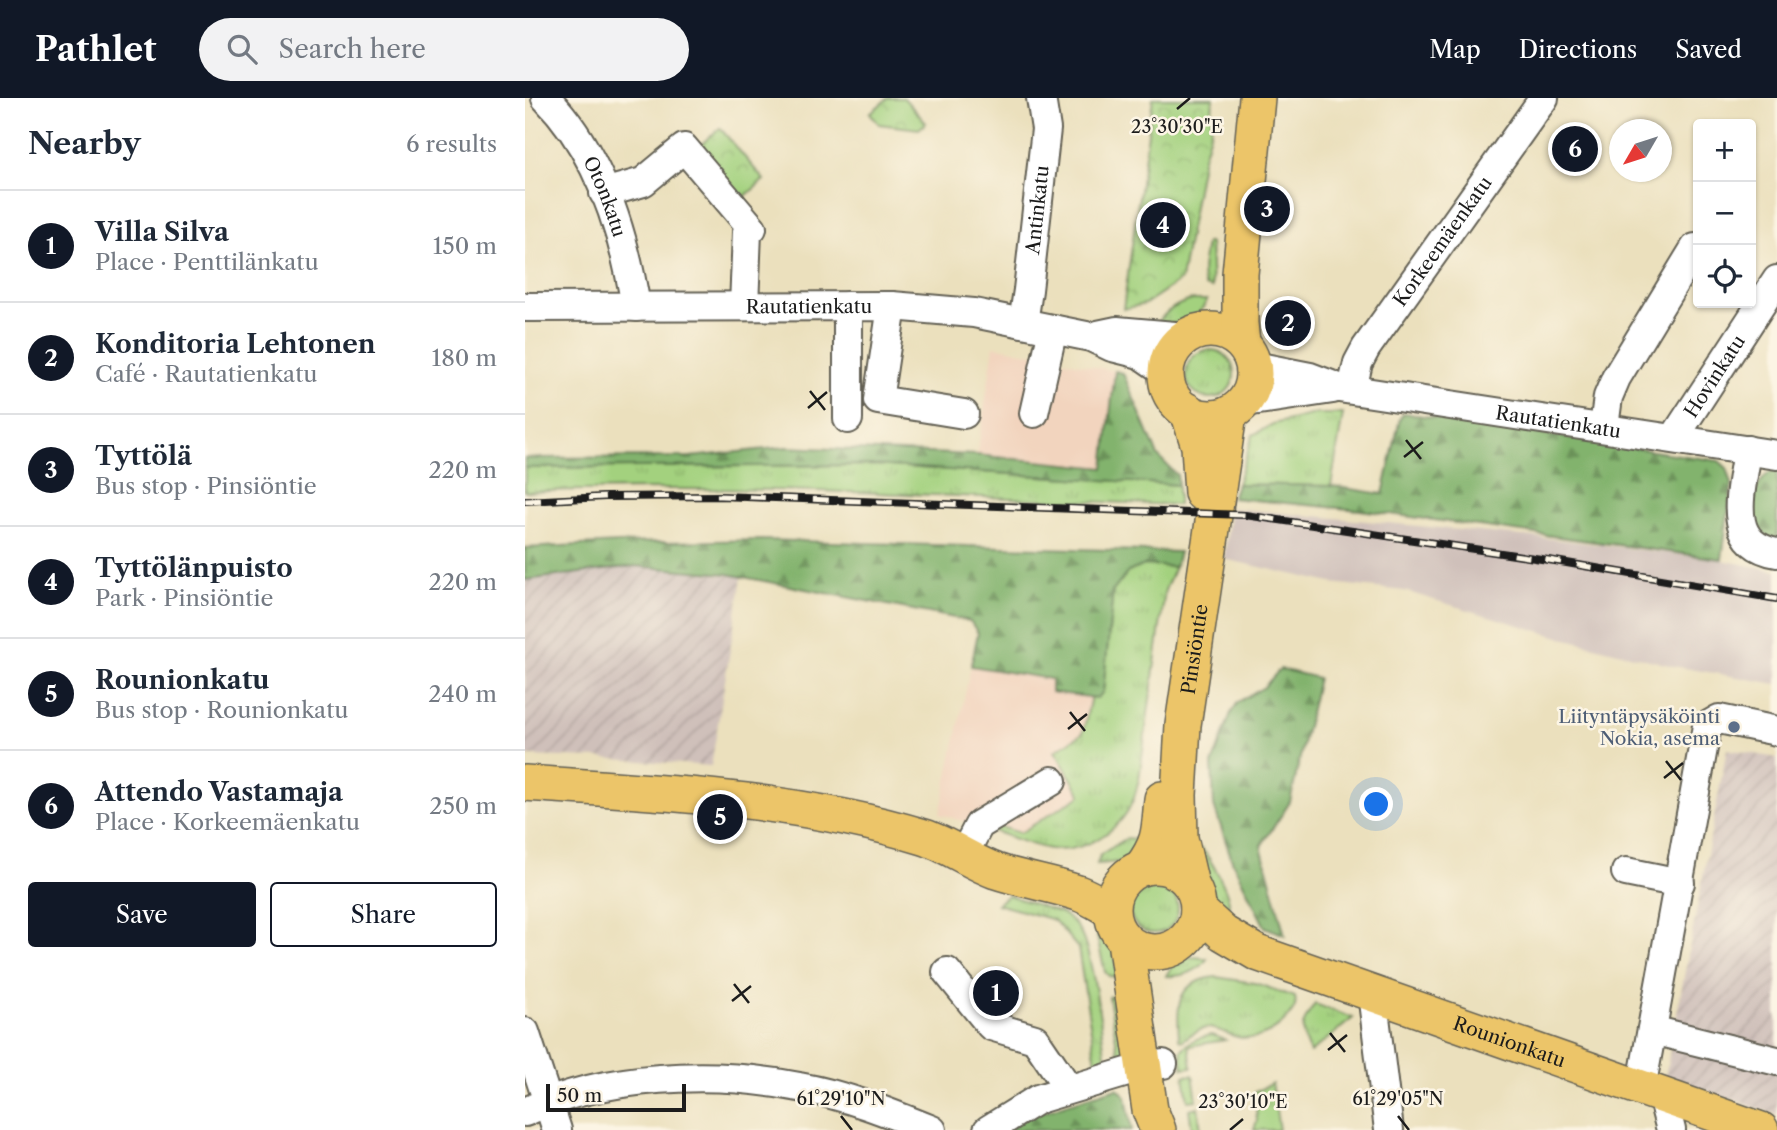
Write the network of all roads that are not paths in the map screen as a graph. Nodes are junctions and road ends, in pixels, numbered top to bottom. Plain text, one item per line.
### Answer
1 (546, 98) edge
2 (1041, 98) edge
3 (1242, 98) edge
4 (1257, 98) edge
5 (1544, 98) edge
6 (604, 193) junction
7 (1693, 251) edge
8 (1777, 280) edge
9 (744, 306) junction
10 (848, 306) junction
11 (892, 306) junction
12 (525, 307) edge
13 (636, 307) junction
14 (1023, 323) junction
15 (1053, 329) junction
16 (1191, 334) junction
17 (1091, 337) junction
18 (1248, 354) junction
19 (1166, 372) junction
20 (1346, 388) junction
21 (1237, 408) junction
22 (1188, 411) junction
23 (1034, 413) dead end
24 (964, 414) dead end
25 (848, 419) dead end
26 (1604, 427) junction
27 (1674, 438) junction
28 (1747, 450) junction
29 (1777, 455) edge
30 (1777, 553) edge
31 (1777, 731) edge
32 (1052, 782) dead end
33 (525, 783) edge
34 (964, 854) junction
35 (1134, 871) junction
36 (1626, 872) dead end
37 (1680, 883) junction
38 (1194, 897) junction
39 (1111, 910) junction
40 (1125, 941) junction
41 (1170, 949) junction
42 (1257, 953) junction
43 (947, 972) dead end
44 (1372, 993) junction
45 (1652, 1030) junction
46 (525, 1031) edge
47 (1777, 1061) edge
48 (1153, 1066) junction
49 (1069, 1089) junction
50 (1651, 1092) junction
51 (537, 1106) edge
52 (557, 1130) edge
53 (932, 1130) edge
54 (988, 1130) edge
55 (1158, 1130) edge
56 (1168, 1130) edge
57 (1389, 1130) edge
58 (1671, 1130) edge
59 (1761, 1130) edge

1 - 6 street, Otonkatu
2 - 14 street, Antinkatu
3 - 16 main road
4 - 18 main road
5 - 20 street, Korkeemäenkatu
6 - 9 street
6 - 13 street, Otonkatu
7 - 26 street
8 - 27 street, Hovinkatu
9 - 10 street, Rautatienkatu
9 - 13 street, Rautatienkatu
10 - 11 street, Rautatienkatu
10 - 25 street
11 - 14 street, Rautatienkatu
11 - 24 street
12 - 13 street, Rautatienkatu
14 - 15 street, Rautatienkatu
15 - 17 street, Rautatienkatu
15 - 23 street
16 - 17 street, Rautatienkatu
16 - 18 main road
16 - 19 main road
17 - 19 street, Rautatienkatu
18 - 20 street, Rautatienkatu
18 - 21 main road
19 - 22 main road
20 - 21 street, Rautatienkatu
20 - 26 street, Rautatienkatu
21 - 22 main road
21 - 38 main road, Pinsiöntie
22 - 35 main road, Pinsiöntie
26 - 27 street, Rautatienkatu
27 - 28 street, Rautatienkatu
28 - 29 street, Rautatienkatu
28 - 30 street
31 - 37 street
32 - 34 street
33 - 34 main road
34 - 35 main road
34 - 39 main road
35 - 38 main road
35 - 39 main road
36 - 37 street
37 - 45 street
38 - 41 main road
38 - 42 main road, Rounionkatu
39 - 40 main road
40 - 41 main road
40 - 48 main road
41 - 42 main road, Rounionkatu
41 - 48 main road
42 - 44 main road, Rounionkatu
43 - 49 street
44 - 50 main road, Rounionkatu
44 - 57 street
45 - 47 street
45 - 50 street
46 - 51 street
48 - 49 street
48 - 55 main road
48 - 56 main road
49 - 54 street
50 - 58 street
50 - 59 main road, Rounionkatu
51 - 52 street
51 - 53 street

